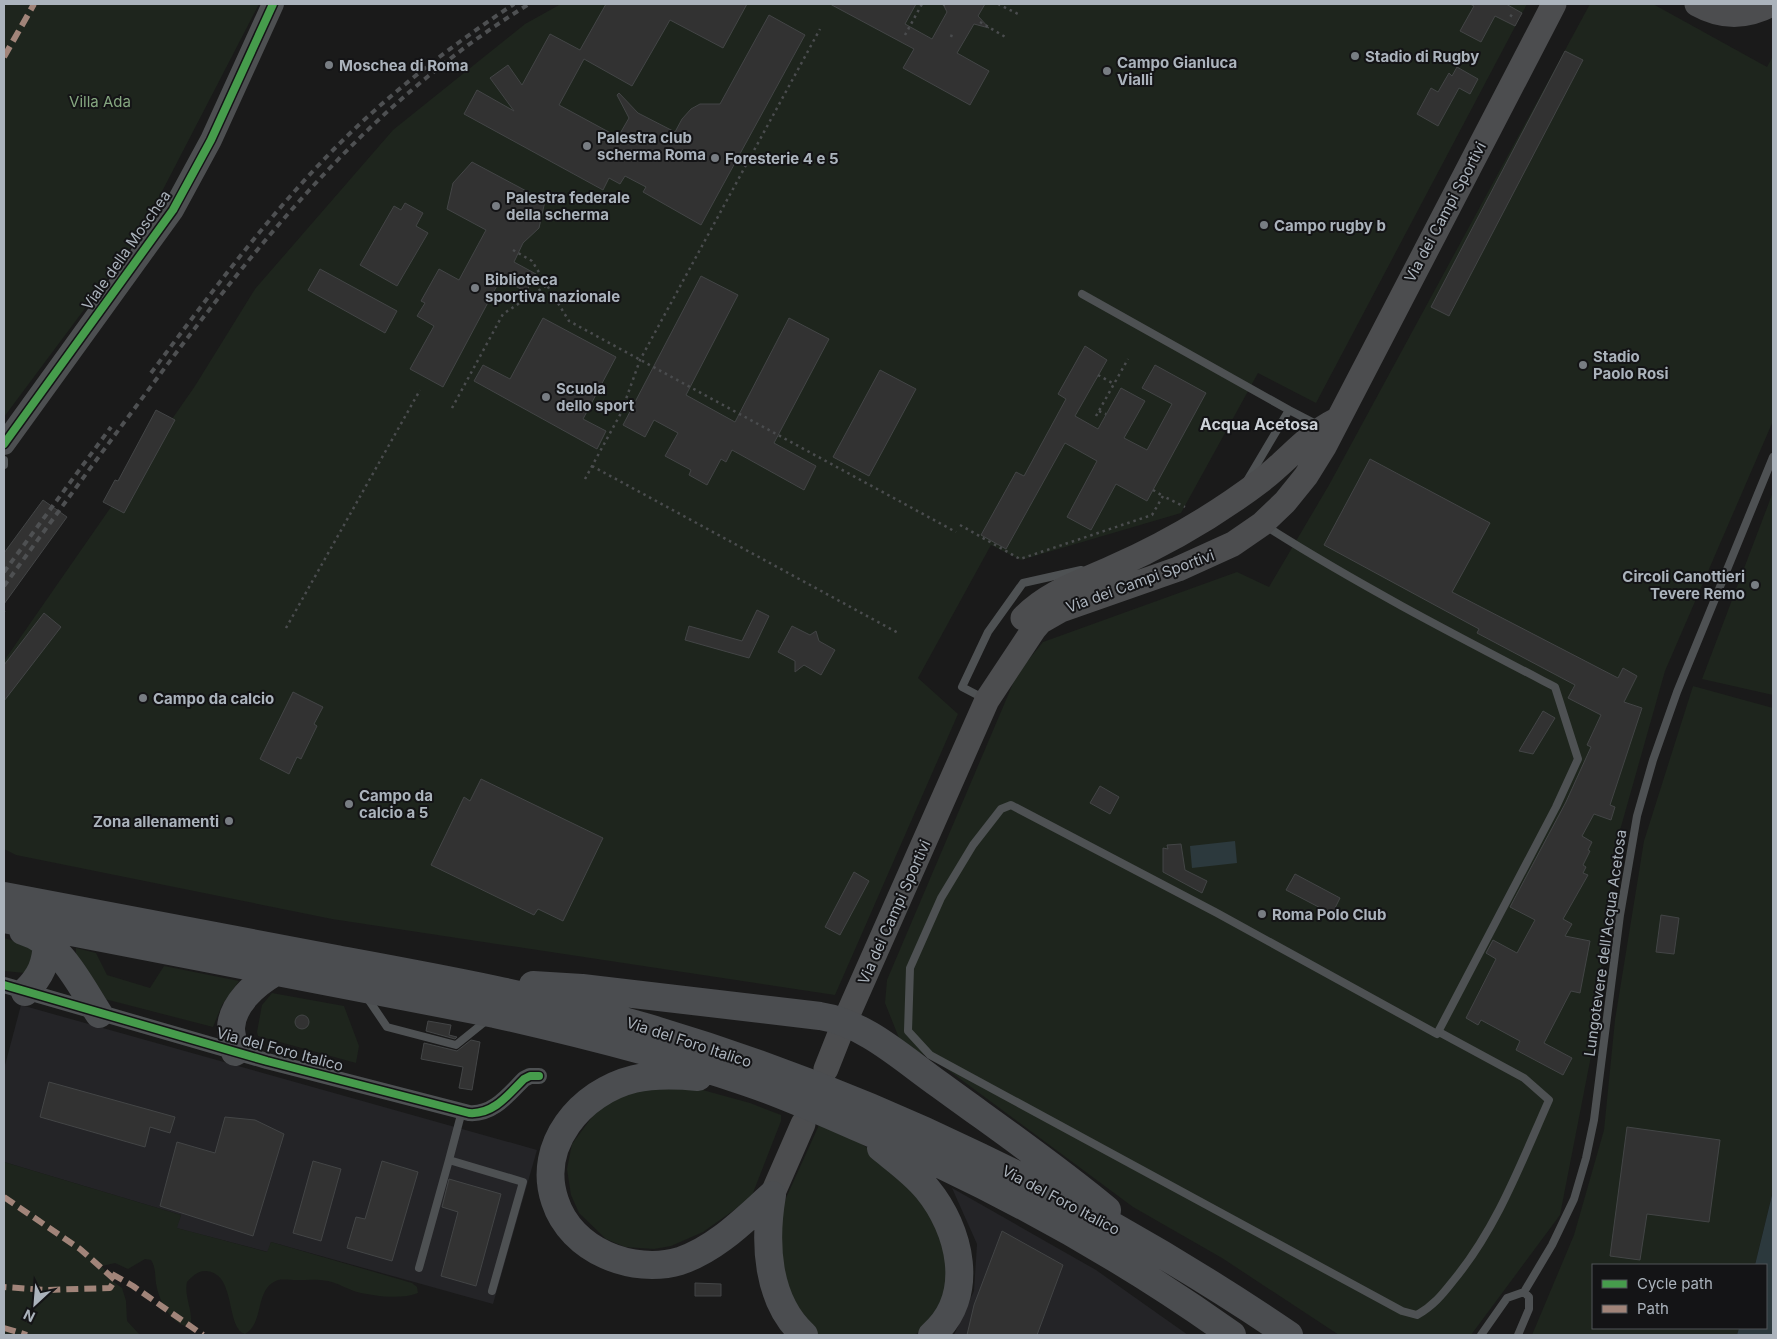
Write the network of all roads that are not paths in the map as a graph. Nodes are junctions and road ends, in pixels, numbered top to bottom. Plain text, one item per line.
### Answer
1 (273, 4) edge
2 (1554, 4) edge
3 (1697, 4) edge
4 (1772, 4) edge
5 (1082, 294) dead end
6 (1289, 410) junction
7 (1329, 424) junction
8 (4, 444) edge
9 (1773, 457) edge
10 (4, 460) edge
11 (4, 466) edge
12 (1237, 498) junction
13 (1253, 530) junction
14 (1122, 563) junction
15 (1016, 592) junction
16 (1015, 621) junction
17 (987, 700) junction
18 (4, 896) edge
19 (4, 920) edge
20 (4, 926) edge
21 (47, 942) junction
22 (274, 972) junction
23 (443, 979) junction
24 (360, 988) junction
25 (15, 989) edge
26 (99, 1014) junction
27 (495, 1014) junction
28 (844, 1021) junction
29 (1439, 1032) junction
30 (235, 1052) junction
31 (826, 1069) dead end
32 (539, 1076) dead end
33 (745, 1082) junction
34 (462, 1111) junction
35 (829, 1115) junction
36 (803, 1124) dead end
37 (449, 1160) junction
38 (772, 1195) junction
39 (1166, 1258) junction
40 (419, 1268) dead end
41 (492, 1291) dead end
42 (1524, 1292) junction
43 (804, 1335) edge
44 (932, 1335) edge
45 (1232, 1335) edge
46 (1290, 1335) edge
47 (1481, 1335) edge
48 (1518, 1335) edge

1 - 8 street, Viale della Moschea
2 - 7 main road, Via dei Campi Sportivi
3 - 4 main road
5 - 6 lane
6 - 7 lane
6 - 12 lane
7 - 12 main road, Via dei Campi Sportivi
7 - 13 main road, Via dei Campi Sportivi
9 - 42 lane, Lungotevere dell'Acqua Acetosa
10 - 11 lane
12 - 13 main road
12 - 14 main road, Via dei Campi Sportivi
13 - 16 main road, Via dei Campi Sportivi
13 - 29 lane
14 - 15 lane
14 - 16 main road, Via dei Campi Sportivi
15 - 16 lane
15 - 16 lane
16 - 17 main road, Via dei Campi Sportivi
16 - 17 lane
17 - 28 main road, Via dei Campi Sportivi
18 - 23 highway, Via del Foro Italico
19 - 22 highway, Via del Foro Italico
20 - 21 highway
21 - 25 highway
21 - 26 highway
22 - 24 highway, Via del Foro Italico
22 - 30 highway
23 - 28 highway
23 - 39 highway, Via del Foro Italico
24 - 27 highway, Via del Foro Italico
24 - 27 lane
25 - 26 street, Via del Foro Italico
26 - 30 street, Via del Foro Italico
27 - 33 highway, Via del Foro Italico
28 - 31 main road, Via dei Campi Sportivi
28 - 39 highway
29 - 29 lane
30 - 34 street, Via del Foro Italico
32 - 34 street, Via del Foro Italico
33 - 35 highway, Via del Foro Italico
33 - 38 highway
34 - 37 lane
35 - 44 highway
35 - 45 highway, Via del Foro Italico
36 - 38 main road
37 - 40 lane
37 - 41 lane
38 - 43 highway
39 - 46 highway, Via del Foro Italico
42 - 47 lane
42 - 48 lane

